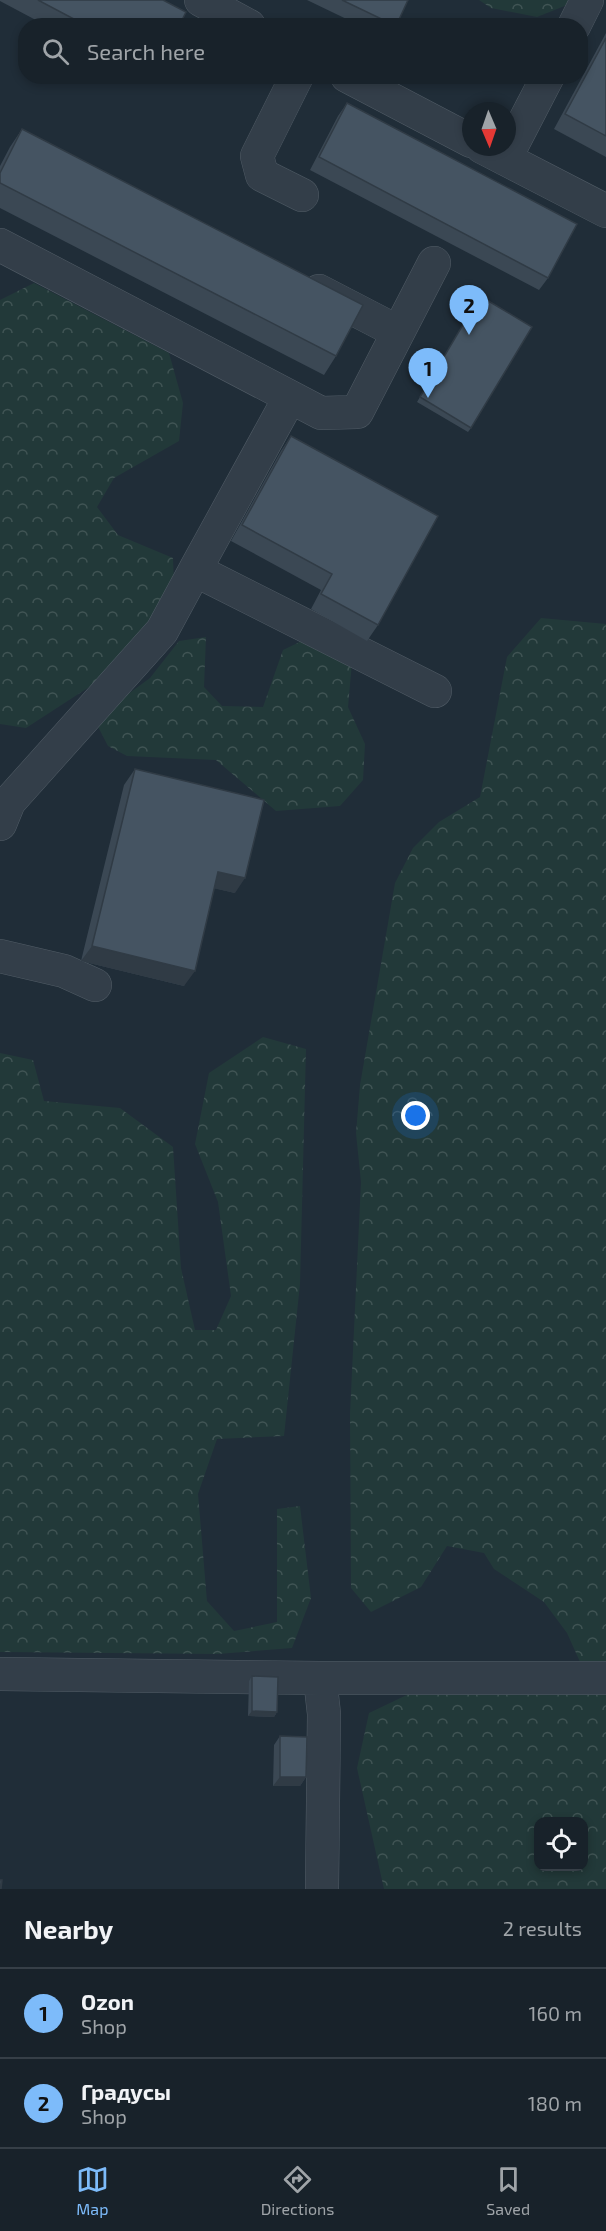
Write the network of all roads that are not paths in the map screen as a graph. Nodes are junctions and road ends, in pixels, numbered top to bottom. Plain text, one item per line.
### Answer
1 (201, 0) edge
2 (587, 0) edge
3 (234, 18) edge
4 (578, 18) edge
5 (293, 84) edge
6 (362, 84) edge
7 (542, 84) edge
8 (516, 122) edge
9 (462, 136) edge
10 (500, 156) edge
11 (302, 195) dead end
12 (606, 211) edge
13 (0, 248) edge
14 (434, 263) dead end
15 (292, 277) edge
16 (398, 332) junction
17 (290, 397) junction
18 (195, 570) junction
19 (435, 691) dead end
20 (3, 804) edge
21 (0, 956) edge
22 (95, 985) dead end
23 (0, 1674) edge
24 (320, 1678) junction
25 (606, 1678) edge
26 (322, 1889) edge

1 - 3 street
2 - 4 street
5 - 11 street
6 - 9 street
7 - 8 street
10 - 12 street
13 - 17 street
14 - 16 street
15 - 16 street
16 - 17 street
17 - 18 street
18 - 19 street
18 - 20 street
21 - 22 street
23 - 24 street
24 - 25 street
24 - 26 street

